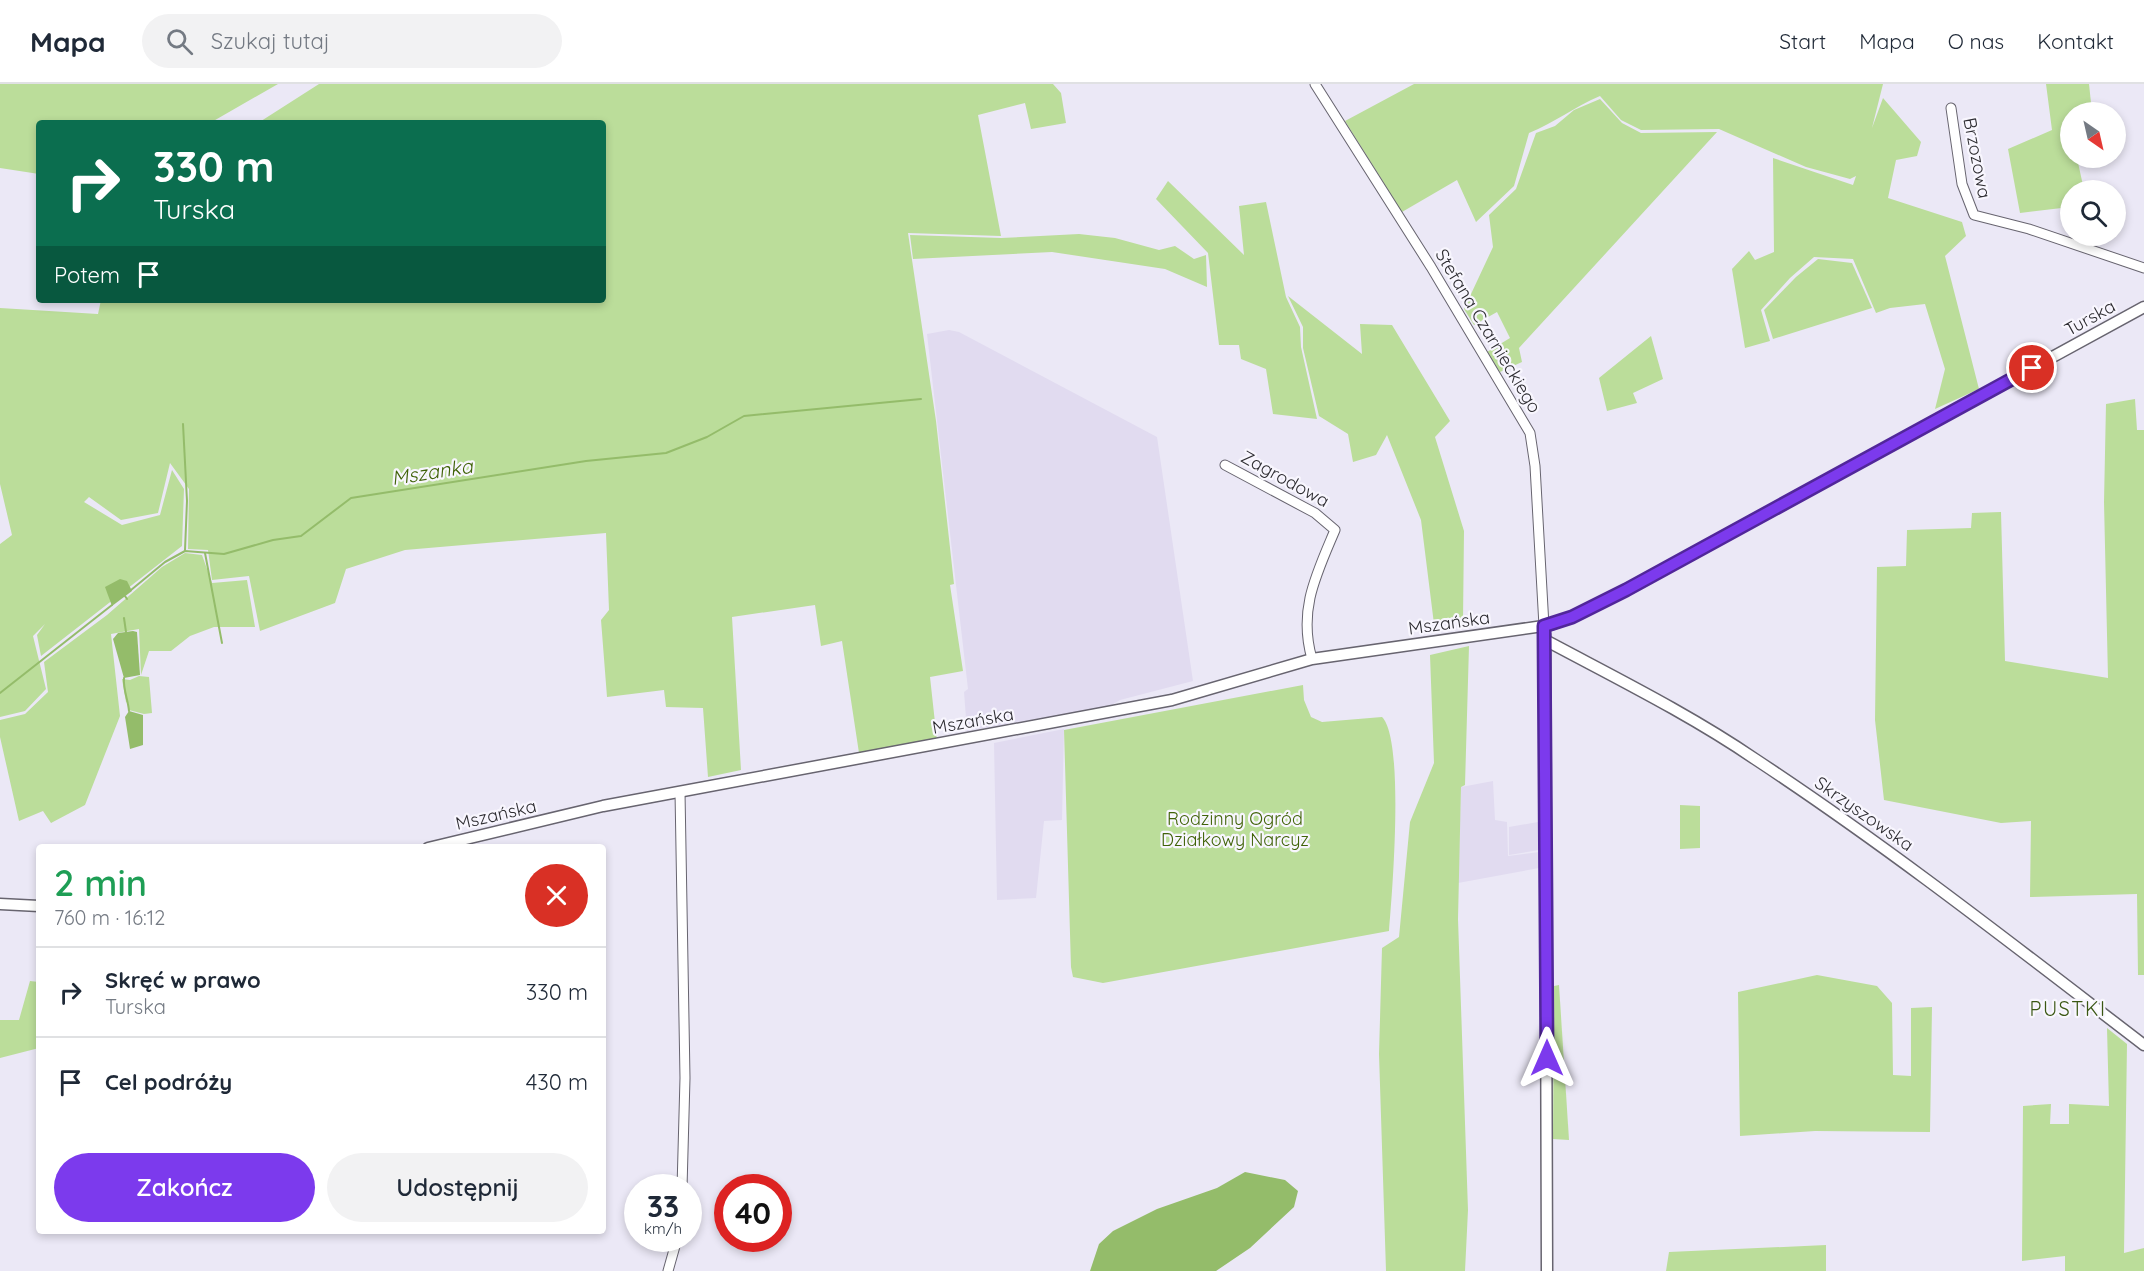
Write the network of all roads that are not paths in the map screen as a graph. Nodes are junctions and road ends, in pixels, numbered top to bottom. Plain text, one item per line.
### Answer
1 (1315, 84) edge
2 (1951, 108) dead end
3 (2144, 268) edge
4 (2144, 307) edge
5 (1225, 465) dead end
6 (1544, 626) junction
7 (1524, 629) joint
8 (1545, 640) junction
9 (1312, 659) junction
10 (680, 792) junction
11 (445, 844) edge
12 (0, 904) edge
13 (36, 906) edge
14 (2144, 1045) edge
15 (682, 1174) edge
16 (673, 1252) edge
17 (668, 1271) edge
18 (1547, 1271) edge

1 - 6 street, Stefana Czarnieckiego
2 - 3 street, Brzozowa
4 - 6 street, Turska
5 - 9 street, Zagrodowa
6 - 7 street, Turska
6 - 8 street, Stefana Czarnieckiego
7 - 9 street, Mszańska
8 - 14 street, Skrzyszowska
8 - 18 street, Stefana Czarnieckiego
9 - 10 street, Mszańska
10 - 11 street, Mszańska
10 - 15 street
12 - 13 street
16 - 17 street

